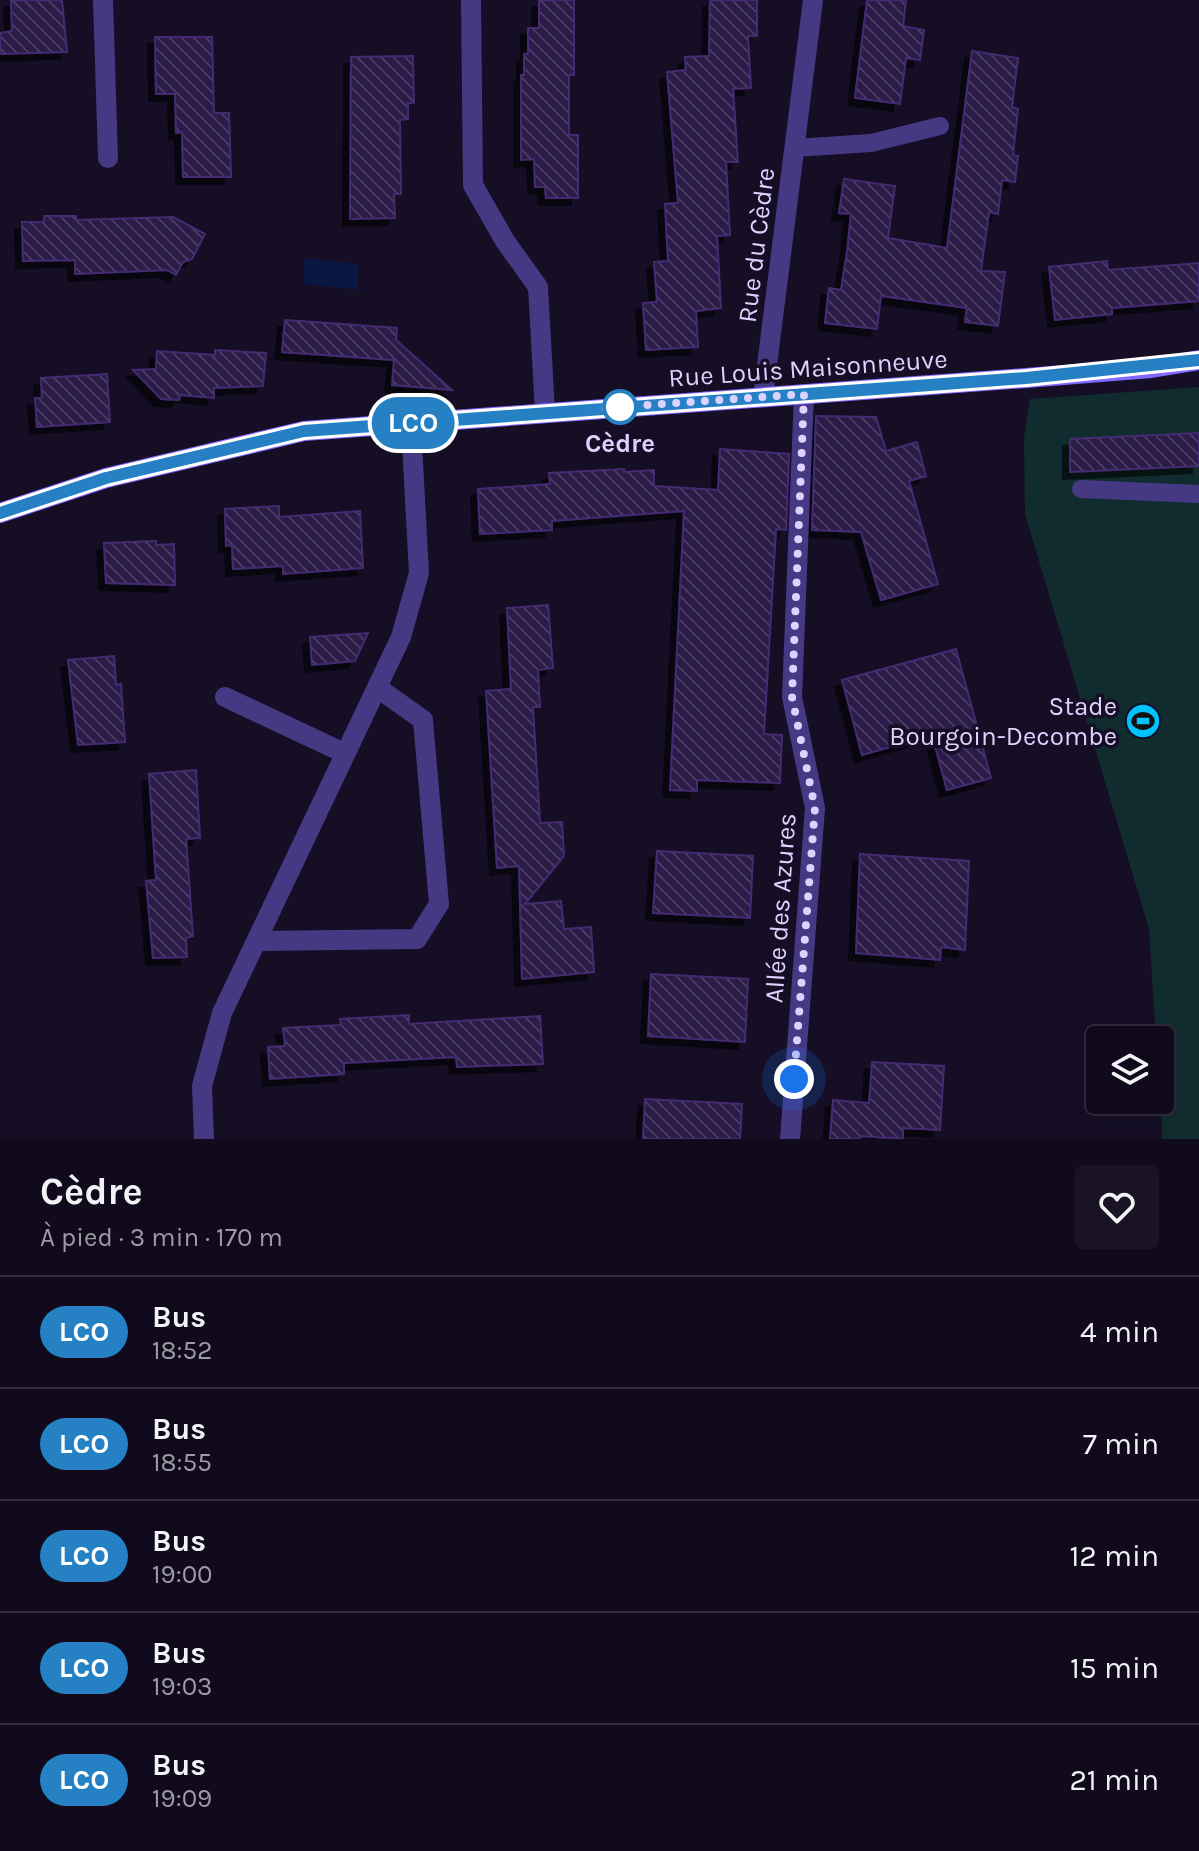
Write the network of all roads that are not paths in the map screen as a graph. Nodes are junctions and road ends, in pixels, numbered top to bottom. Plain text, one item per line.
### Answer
1 (103, 0) edge
2 (471, 0) edge
3 (813, 0) edge
4 (940, 126) dead end
5 (794, 148) junction
6 (108, 158) dead end
7 (1199, 360) edge
8 (804, 394) junction
9 (763, 397) junction
10 (545, 412) junction
11 (407, 423) junction
12 (1081, 489) dead end
13 (1199, 494) edge
14 (0, 513) edge
15 (378, 688) junction
16 (225, 697) dead end
17 (344, 753) junction
18 (259, 941) junction
19 (204, 1139) edge
20 (790, 1139) edge

1 - 6 street
2 - 10 street
3 - 5 street, Rue du Cèdre
4 - 5 lane, Rue du Cèdre
5 - 9 street, Rue du Cèdre
7 - 8 street, Rue Louis Maisonneuve
8 - 9 street, Rue Louis Maisonneuve
8 - 20 street, Allée des Azures
9 - 10 street, Rue Louis Maisonneuve
10 - 11 street, Rue Louis Maisonneuve
11 - 14 street, Rue Louis Maisonneuve
11 - 15 street
12 - 13 lane
15 - 17 street
15 - 18 street
16 - 17 street
17 - 18 street
18 - 19 street

